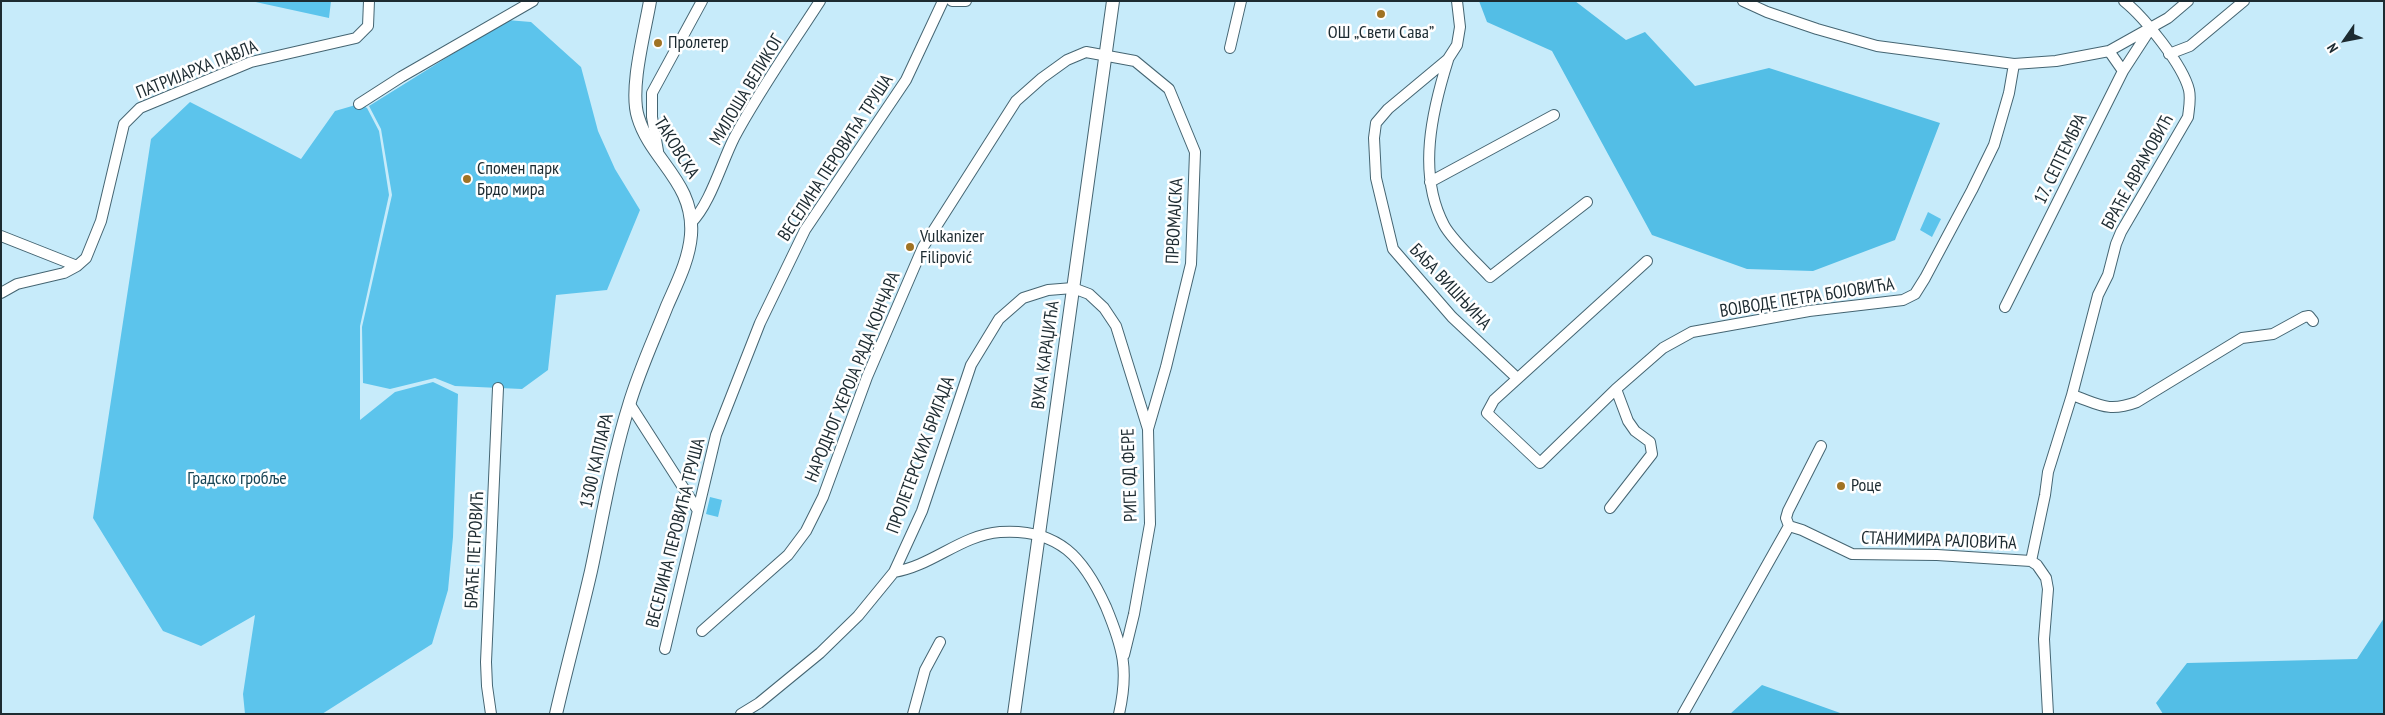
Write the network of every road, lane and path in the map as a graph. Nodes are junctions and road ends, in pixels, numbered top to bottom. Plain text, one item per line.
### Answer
1 (369, 1) edge
2 (650, 1) edge
3 (702, 1) edge
4 (820, 1) edge
5 (943, 1) edge
6 (952, 1) edge
7 (966, 1) edge
8 (1113, 1) edge
9 (1241, 1) edge
10 (1457, 1) edge
11 (1743, 1) edge
12 (2124, 1) edge
13 (2188, 1) edge
14 (2244, 1) edge
15 (527, 2) edge
16 (2176, 6) edge
17 (2150, 28) junction
18 (1230, 48) dead end
19 (2109, 51) junction
20 (2169, 54) junction
21 (1106, 55) junction
22 (1448, 59) junction
23 (2014, 64) junction
24 (2123, 71) junction
25 (359, 104) dead end
26 (1554, 115) dead end
27 (658, 152) junction
28 (1430, 182) junction
29 (1587, 202) dead end
30 (691, 223) junction
31 (1, 236) edge
32 (1647, 261) dead end
33 (78, 266) junction
34 (1073, 288) junction
35 (1, 293) edge
36 (2005, 308) dead end
37 (2313, 321) dead end
38 (1517, 378) junction
39 (498, 388) dead end
40 (1616, 389) junction
41 (2072, 394) junction
42 (629, 403) junction
43 (1148, 429) junction
44 (1821, 446) dead end
45 (1610, 508) dead end
46 (697, 509) junction
47 (1789, 526) junction
48 (1039, 535) junction
49 (2031, 561) junction
50 (894, 572) junction
51 (702, 631) dead end
52 (940, 642) dead end
53 (665, 649) dead end
54 (1124, 655) junction
55 (491, 714) edge
56 (556, 714) edge
57 (742, 714) edge
58 (913, 714) edge
59 (1014, 714) edge
60 (1119, 714) edge
61 (1683, 714) edge
62 (2048, 714) edge

1 - 33 street, ПАТРИЈАРХА ПАВЛА
2 - 27 street, ТАКОВСКА
3 - 27 street
4 - 30 street, МИЛОША ВЕЛИКОГ
5 - 46 street, ВЕСЕЛИНА ПЕРОВИЋА ТРУША
6 - 7 street
8 - 21 street, ВУКА КАРАЏИЋА
9 - 18 street
10 - 22 street, БАБА ВИШЊИНА
11 - 23 street
12 - 17 street, БРАЋЕ АВРАМОВИЋ
13 - 16 street
14 - 20 street
15 - 25 street
16 - 17 street
17 - 19 street
17 - 20 street, БРАЋЕ АВРАМОВИЋ
17 - 24 street, 17. СЕПТЕМБРА
19 - 23 street
19 - 24 street
20 - 41 street, БРАЋЕ АВРАМОВИЋ
21 - 34 street, ВУКА КАРАЏИЋА
21 - 43 street, ПРВОМАЈСКА
21 - 51 street, НАРОДНОГ ХЕРОЈА РАДА КОНЧАРА
22 - 28 street
22 - 38 street, БАБА ВИШЊИНА
23 - 40 street, ВОЈВОДЕ ПЕТРА БОЈОВИЋА
24 - 36 street, 17. СЕПТЕМБРА
26 - 28 street
27 - 30 street, ТАКОВСКА
28 - 29 street
30 - 42 street, 1300 КАПЛАРА
31 - 33 street
32 - 38 street
33 - 35 street
34 - 43 street, РИГЕ ОД ФЕРЕ
34 - 48 street, ВУКА КАРАЏИЋА
34 - 50 street, ПРОЛЕТЕРСКИХ БРИГАДА
37 - 41 street
38 - 40 street, ВОЈВОДЕ ПЕТРА БОЈОВИЋА
39 - 55 street, БРАЋЕ ПЕТРОВИЋ
40 - 45 street
41 - 49 street, БРАЋЕ АВРАМОВИЋ
42 - 46 street
42 - 56 street, 1300 КАПЛАРА
43 - 54 street, РИГЕ ОД ФЕРЕ
44 - 47 street
46 - 53 street, ВЕСЕЛИНА ПЕРОВИЋА ТРУША
47 - 49 street, СТАНИМИРА РАЛОВИЋА
47 - 61 street
48 - 50 street
48 - 54 street
48 - 59 street, ВУКА КАРАЏИЋА
49 - 62 street, СТАНИМИРА РАЛОВИЋА
50 - 57 street, ПРОЛЕТЕРСКИХ БРИГАДА
52 - 58 street
54 - 60 street

